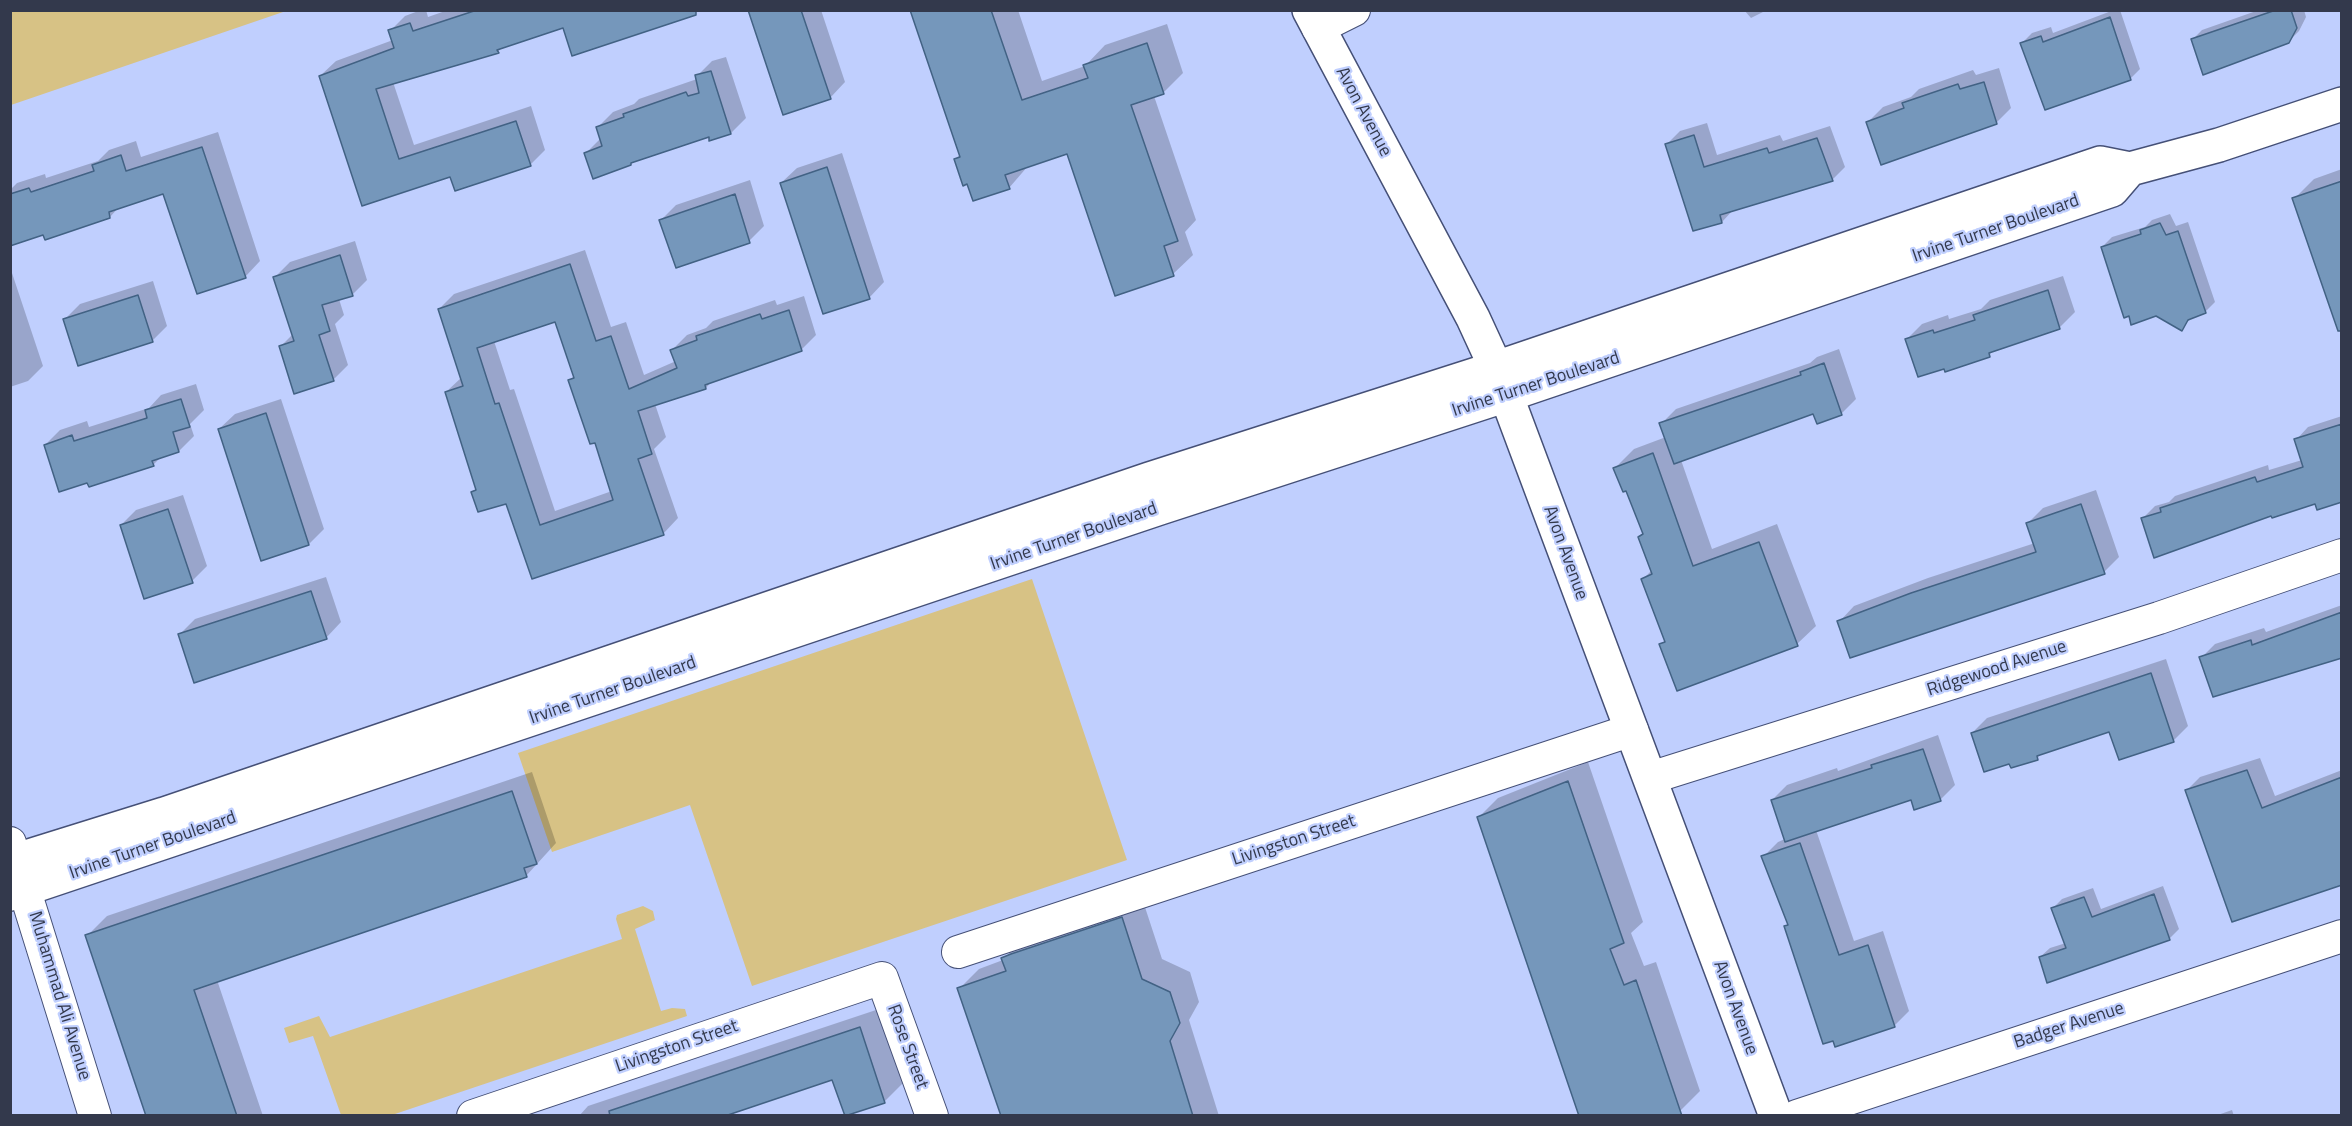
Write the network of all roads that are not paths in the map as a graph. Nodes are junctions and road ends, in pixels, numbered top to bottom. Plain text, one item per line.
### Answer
1 (1354, 10) edge
2 (1314, 19) edge
3 (2342, 105) edge
4 (1501, 382) junction
5 (2342, 555) edge
6 (1632, 730) junction
7 (1650, 778) junction
8 (15, 870) edge
9 (2342, 936) edge
10 (958, 952) dead end
11 (882, 978) joint
12 (95, 1116) edge
13 (472, 1116) edge
14 (932, 1116) edge
15 (1776, 1116) edge
16 (1797, 1116) edge

1 - 2 street
2 - 4 main road, Avon Avenue
3 - 4 main road, Irvine Turner Boulevard
4 - 6 main road, Avon Avenue
4 - 8 main road, Irvine Turner Boulevard
5 - 7 street, Ridgewood Avenue
6 - 7 main road, Avon Avenue
6 - 10 street, Livingston Street
7 - 15 main road, Avon Avenue
8 - 12 street, Muhammad Ali Avenue
9 - 16 street, Badger Avenue
11 - 13 street, Livingston Street
11 - 14 street, Rose Street

